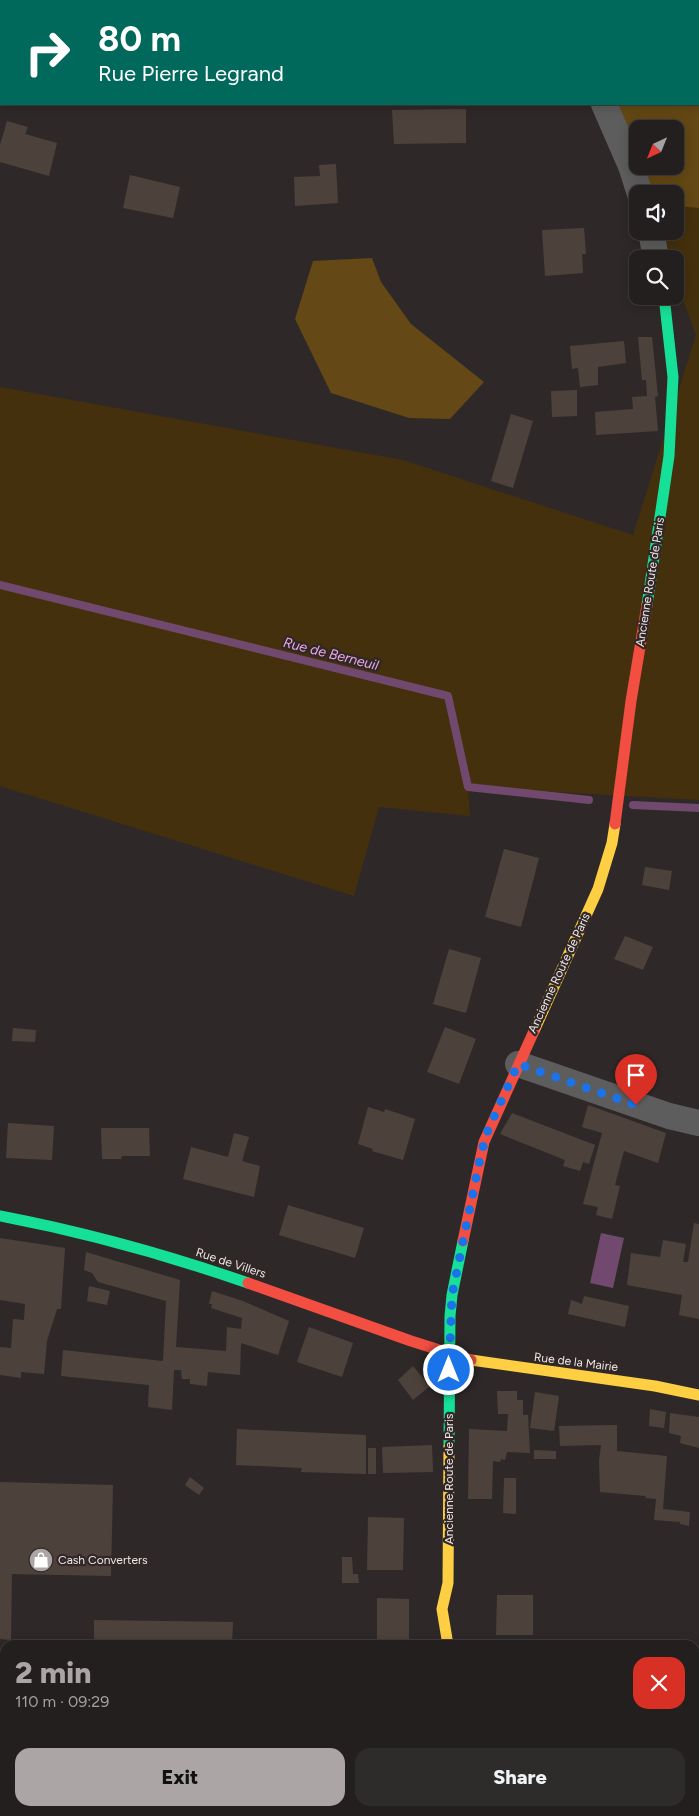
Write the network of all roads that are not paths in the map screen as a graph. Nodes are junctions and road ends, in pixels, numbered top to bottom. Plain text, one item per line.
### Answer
1 (604, 105) edge
2 (637, 185) edge
3 (665, 305) edge
4 (518, 1064) junction
5 (699, 1123) edge
6 (0, 1216) edge
7 (450, 1354) junction
8 (699, 1395) edge
9 (447, 1640) edge

1 - 2 street
3 - 4 street, Ancienne Route de Paris
4 - 5 street
4 - 7 street, Ancienne Route de Paris
6 - 7 street, Rue de Villers
7 - 8 street, Rue de la Mairie
7 - 9 street, Ancienne Route de Paris

